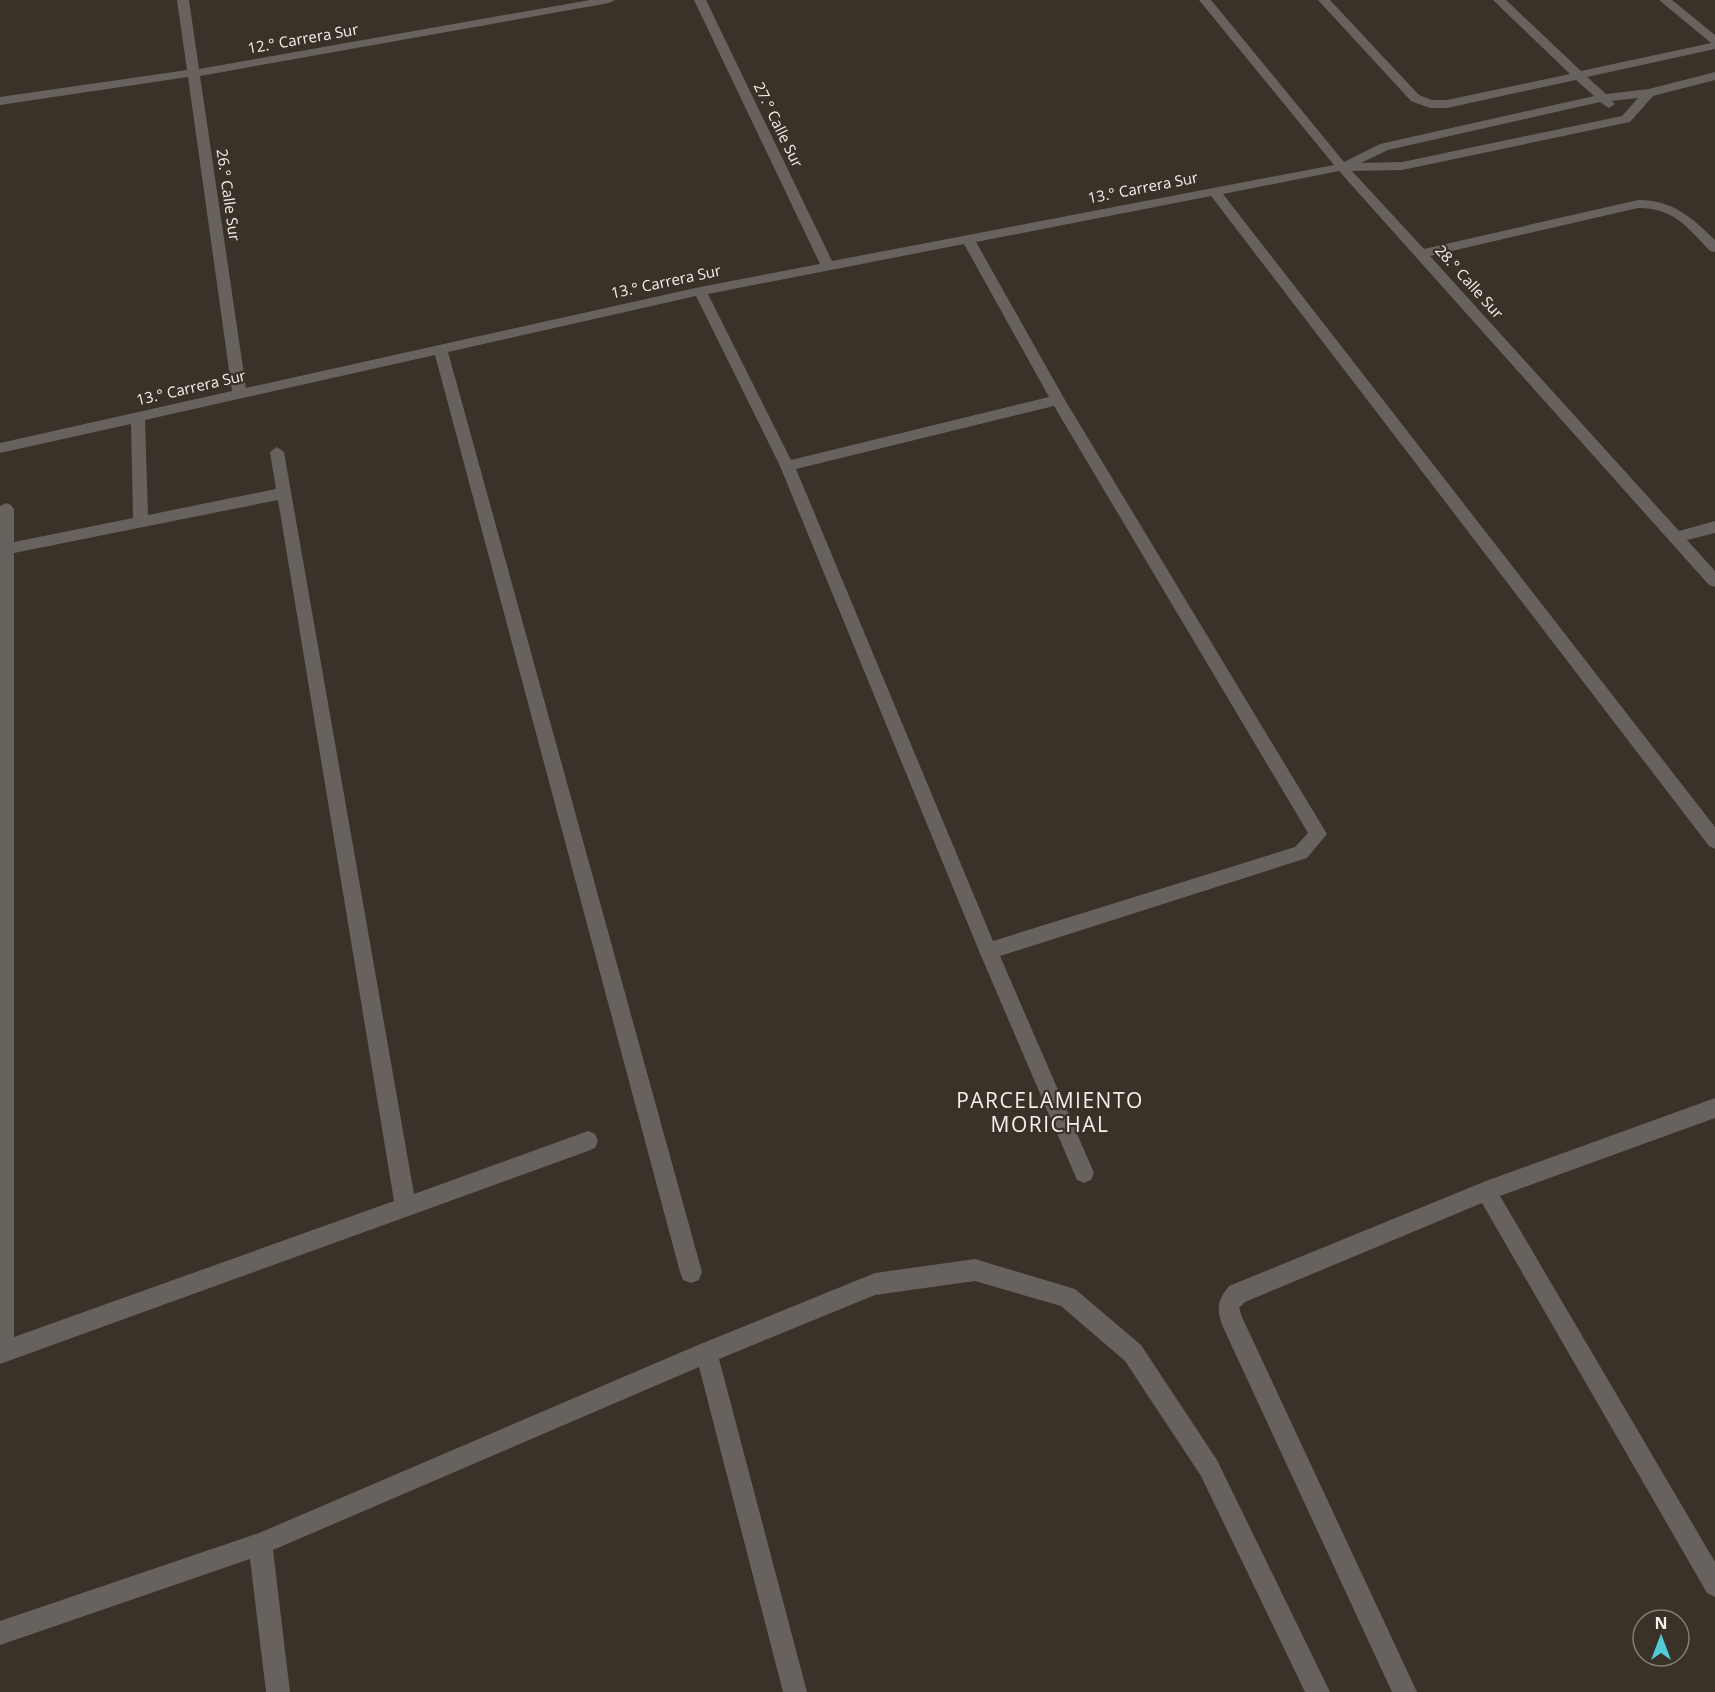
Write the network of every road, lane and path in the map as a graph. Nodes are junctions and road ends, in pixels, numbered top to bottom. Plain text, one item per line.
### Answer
1 (183, 0) edge
2 (609, 0) edge
3 (700, 0) edge
4 (1205, 0) edge
5 (1324, 0) edge
6 (1499, 0) edge
7 (1665, 0) edge
8 (1715, 40) edge
9 (1715, 46) edge
10 (194, 73) junction
11 (1578, 76) junction
12 (1715, 76) edge
13 (1649, 93) junction
14 (1603, 99) junction
15 (0, 101) edge
16 (1626, 119) junction
17 (1342, 167) junction
18 (1214, 191) junction
19 (967, 238) junction
20 (1715, 248) edge
21 (1422, 254) junction
22 (827, 265) junction
23 (700, 291) junction
24 (440, 348) junction
25 (240, 394) junction
26 (1058, 400) junction
27 (138, 417) junction
28 (0, 448) edge
29 (277, 452) dead end
30 (787, 466) junction
31 (284, 493) junction
32 (6, 509) dead end
33 (141, 522) junction
34 (1715, 527) edge
35 (1676, 537) junction
36 (7, 549) junction
37 (1715, 581) edge
38 (1715, 841) edge
39 (988, 951) junction
40 (1715, 1108) edge
41 (588, 1141) dead end
42 (1084, 1173) dead end
43 (1486, 1191) junction
44 (406, 1208) junction
45 (691, 1272) dead end
46 (1, 1352) edge
47 (706, 1353) junction
48 (260, 1544) junction
49 (1715, 1585) edge
50 (0, 1633) edge
51 (278, 1692) edge
52 (795, 1692) edge
53 (1318, 1692) edge
54 (1405, 1692) edge

1 - 10 street, 26.° Calle Sur
2 - 10 street, 12.° Carrera Sur
3 - 22 street, 27.° Calle Sur
4 - 17 street, 28.° Calle Sur
5 - 11 street
6 - 11 street
7 - 8 street
9 - 11 street
10 - 15 street, 12.° Carrera Sur
10 - 25 street, 26.° Calle Sur
11 - 14 street
12 - 13 street
13 - 14 street
13 - 16 street
14 - 16 street
14 - 17 street
16 - 17 street
17 - 18 street, 13.° Carrera Sur
17 - 21 street, 28.° Calle Sur
18 - 19 street, 13.° Carrera Sur
18 - 38 street
19 - 22 street, 13.° Carrera Sur
19 - 26 street
20 - 21 street
21 - 35 street, 28.° Calle Sur
22 - 23 street, 13.° Carrera Sur
23 - 24 street, 13.° Carrera Sur
23 - 30 street
24 - 25 street, 13.° Carrera Sur
24 - 45 street
25 - 27 street, 13.° Carrera Sur
26 - 30 street
26 - 39 street
27 - 28 street, 13.° Carrera Sur
27 - 33 street
29 - 31 street
30 - 39 street
31 - 33 street
31 - 44 street
32 - 36 street
33 - 36 street
34 - 35 street
35 - 37 street, 28.° Calle Sur
36 - 46 street
39 - 42 street
40 - 43 street
41 - 44 street
43 - 49 street
43 - 54 street
44 - 46 street
47 - 48 street
47 - 52 street
47 - 53 street
48 - 50 street
48 - 51 street

